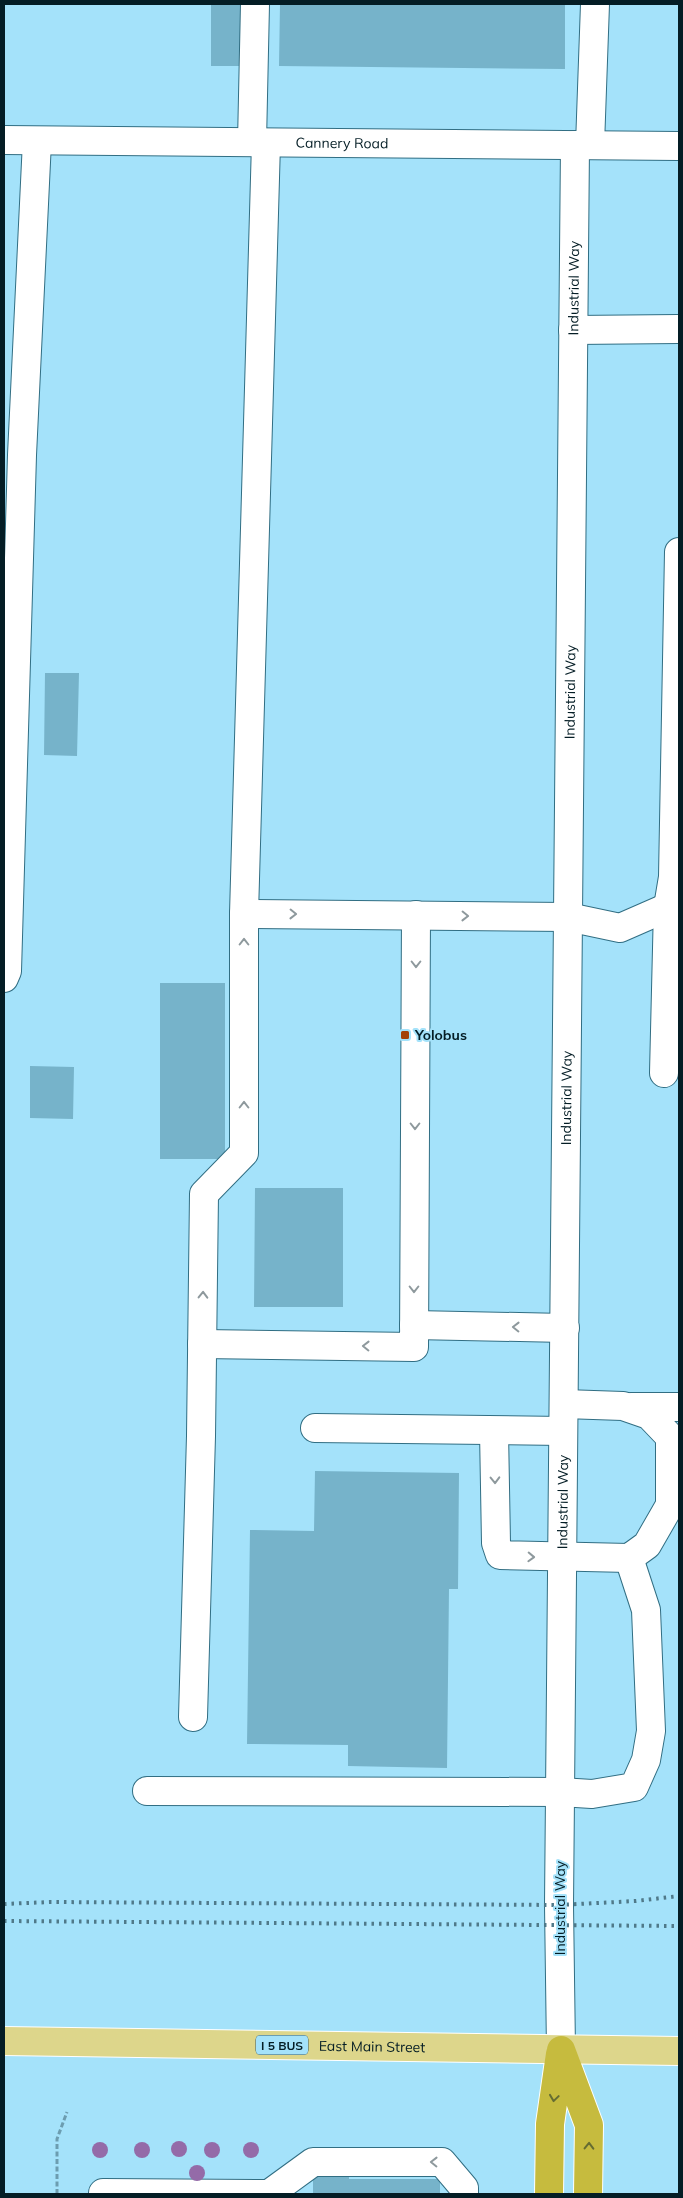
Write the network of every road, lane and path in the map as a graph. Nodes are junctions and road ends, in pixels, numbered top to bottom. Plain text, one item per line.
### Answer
1 (255, 4) edge
2 (595, 4) edge
3 (4, 140) edge
4 (37, 141) junction
5 (259, 143) junction
6 (582, 146) junction
7 (679, 146) edge
8 (679, 329) edge
9 (573, 330) junction
10 (679, 552) edge
11 (674, 907) edge
12 (244, 914) junction
13 (416, 915) junction
14 (568, 917) junction
15 (4, 978) edge
16 (664, 1073) dead end
17 (414, 1325) junction
18 (564, 1328) junction
19 (202, 1344) junction
20 (564, 1404) junction
21 (623, 1406) junction
22 (679, 1407) edge
23 (315, 1428) dead end
24 (494, 1431) junction
25 (563, 1431) junction
26 (562, 1558) junction
27 (629, 1558) junction
28 (193, 1717) dead end
29 (147, 1791) dead end
30 (560, 1792) junction
31 (4, 2041) edge
32 (561, 2050) junction
33 (679, 2051) edge
34 (67, 2112) dead end
35 (57, 2194) edge
36 (103, 2194) edge
37 (270, 2194) edge
38 (464, 2194) edge
39 (549, 2194) edge
40 (588, 2194) edge

1 - 5 street
2 - 6 street, Industrial Way
3 - 4 street, Cannery Road
4 - 5 street, Cannery Road
4 - 15 street
5 - 6 street, Cannery Road
5 - 12 street
6 - 7 street, Cannery Road
6 - 9 street, Industrial Way
8 - 9 street
9 - 14 street, Industrial Way
10 - 11 street
11 - 14 street
11 - 16 street
12 -> 13 street
19 -> 12 street
13 -> 14 street
13 -> 17 street
14 - 18 street, Industrial Way
18 -> 17 street
17 -> 19 street
18 - 20 street, Industrial Way
19 - 28 street
20 - 21 street
20 - 25 street, Industrial Way
21 - 22 street
21 - 27 street
23 - 24 street
24 - 25 street
24 -> 26 street
25 - 26 street, Industrial Way
26 - 27 street
26 - 30 street, Industrial Way
27 - 30 street
29 - 30 street
30 - 32 street, Industrial Way
31 - 32 main road, East Main Street / I 5 BUS
32 - 33 main road, East Main Street / I 5 BUS
32 -> 39 highway
40 -> 32 highway
34 - 35 path
36 - 37 street
38 -> 37 street

